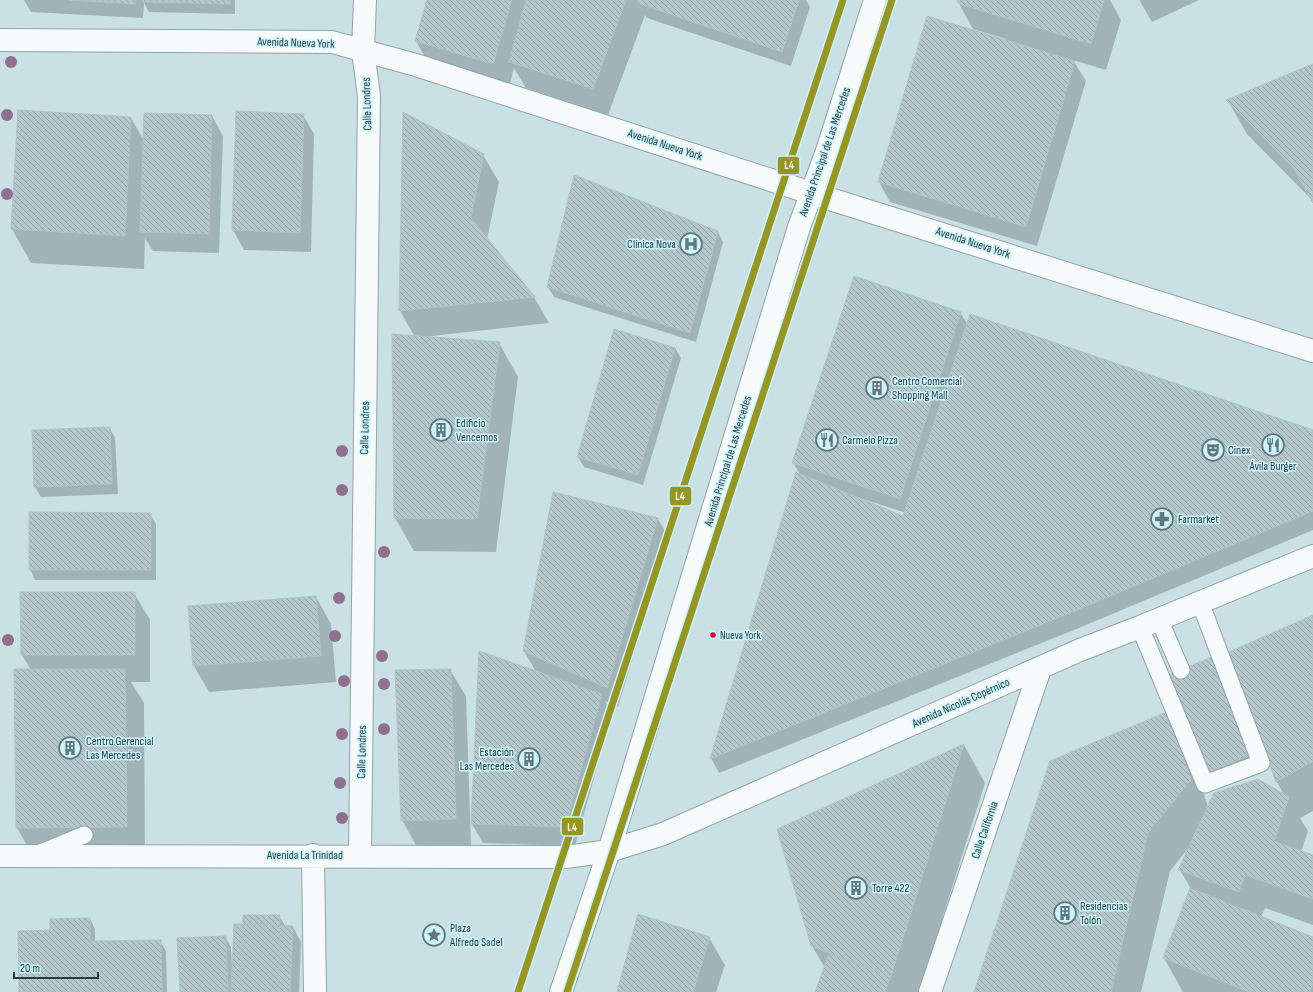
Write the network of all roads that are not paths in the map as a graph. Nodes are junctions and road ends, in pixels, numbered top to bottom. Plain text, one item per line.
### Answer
1 (365, 0) edge
2 (875, 0) edge
3 (0, 40) edge
4 (363, 51) junction
5 (811, 193) junction
6 (1313, 351) edge
7 (1313, 556) edge
8 (1200, 602) junction
9 (1160, 619) junction
10 (1140, 627) junction
11 (1040, 669) junction
12 (1181, 670) dead end
13 (84, 835) dead end
14 (609, 851) junction
15 (34, 855) junction
16 (0, 856) edge
17 (313, 856) junction
18 (360, 856) junction
19 (315, 992) edge
20 (561, 992) edge
21 (930, 992) edge

1 - 4 street, Calle Londres
2 - 5 street, Avenida Principal de Las Mercedes
3 - 4 street, Avenida Nueva York
4 - 5 street, Avenida Nueva York
4 - 18 street, Calle Londres
5 - 6 street, Avenida Nueva York
5 - 14 street, Avenida Principal de Las Mercedes
7 - 8 street, Avenida Nicolás Copérnico
8 - 9 street, Avenida Nicolás Copérnico
8 - 10 lane
9 - 10 street, Avenida Nicolás Copérnico
9 - 12 lane
10 - 11 street, Avenida Nicolás Copérnico
11 - 14 street, Avenida Nicolás Copérnico
11 - 21 street, Calle California
13 - 15 lane
14 - 18 street, Avenida La Trinidad
14 - 20 street, Avenida Principal de Las Mercedes
15 - 16 street, Avenida La Trinidad
15 - 17 street, Avenida La Trinidad
17 - 18 street, Avenida La Trinidad
17 - 19 street

